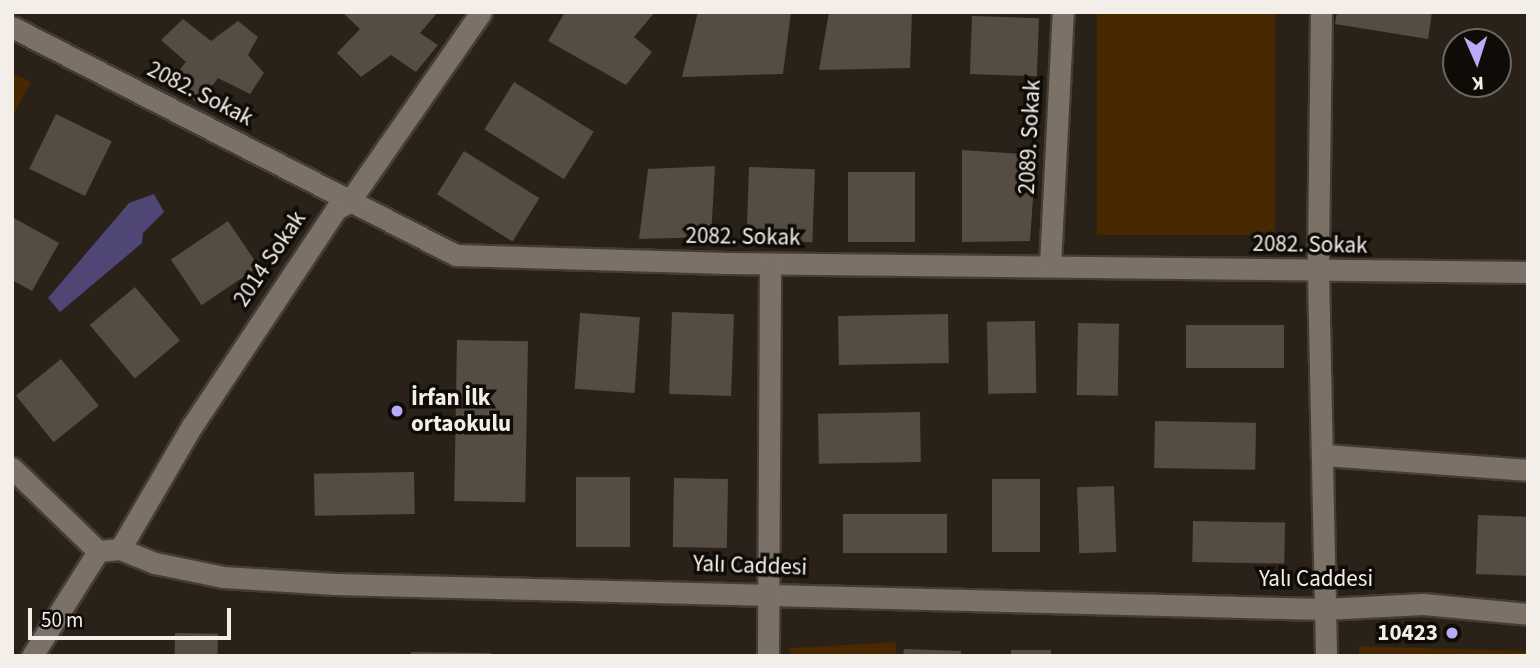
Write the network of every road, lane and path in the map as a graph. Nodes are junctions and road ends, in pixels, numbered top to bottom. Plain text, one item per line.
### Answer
1 (481, 12) edge
2 (1063, 12) edge
3 (1321, 12) edge
4 (12, 27) edge
5 (349, 202) junction
6 (770, 264) junction
7 (1050, 265) junction
8 (1318, 272) junction
9 (1528, 272) edge
10 (1325, 454) junction
11 (12, 468) edge
12 (1528, 470) edge
13 (120, 549) junction
14 (98, 551) junction
15 (769, 593) junction
16 (1324, 608) junction
17 (1528, 614) edge
18 (32, 656) edge
19 (768, 656) edge
20 (1326, 656) edge

1 - 5 street, 2014 Sokak
2 - 7 street, 2089. Sokak
3 - 8 street
4 - 5 street, 2082. Sokak
5 - 6 street, 2082. Sokak
5 - 13 street, 2014 Sokak
6 - 7 street, 2082. Sokak
6 - 15 street
7 - 8 street, 2082. Sokak
8 - 9 street, 2082. Sokak
8 - 10 street
10 - 12 street
10 - 16 street
11 - 14 street
13 - 14 street, Yalı Caddesi
13 - 15 street, Yalı Caddesi
14 - 18 street
15 - 16 street, Yalı Caddesi
15 - 19 street
16 - 17 street, Yalı Caddesi
16 - 20 street

